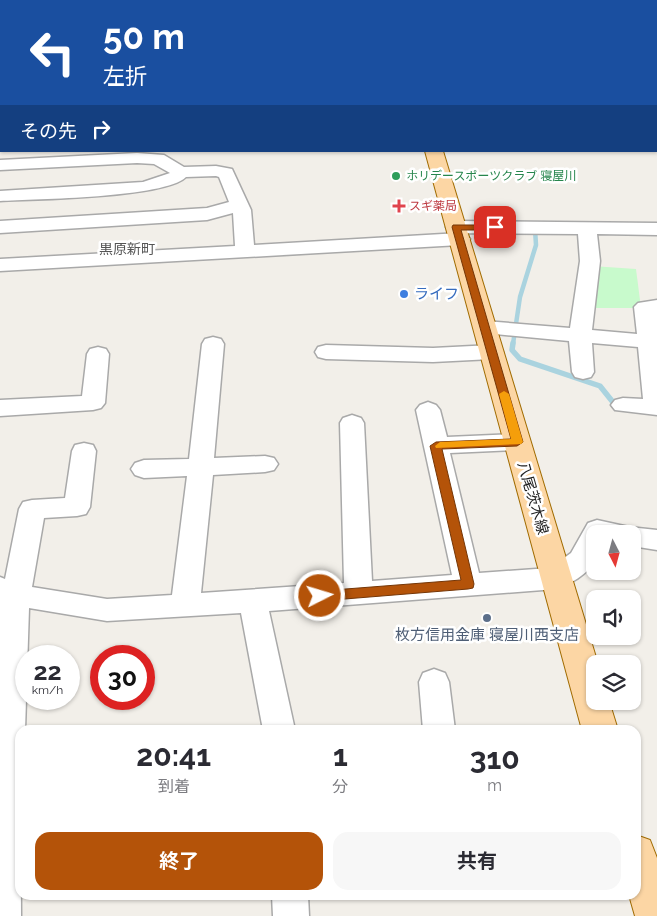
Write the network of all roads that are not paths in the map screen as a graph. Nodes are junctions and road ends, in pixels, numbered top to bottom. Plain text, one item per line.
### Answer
1 (434, 152) edge
2 (0, 165) edge
3 (181, 172) junction
4 (0, 196) edge
5 (240, 205) junction
6 (0, 227) edge
7 (586, 228) junction
8 (657, 229) edge
9 (458, 233) junction
10 (245, 251) junction
11 (0, 265) edge
12 (657, 306) edge
13 (580, 336) junction
14 (488, 339) junction
15 (653, 342) edge
16 (213, 344) dead end
17 (326, 352) dead end
18 (98, 354) dead end
19 (583, 372) dead end
20 (623, 406) dead end
21 (657, 407) edge
22 (0, 408) edge
23 (428, 410) dead end
24 (352, 423) dead end
25 (517, 442) junction
26 (436, 446) junction
27 (84, 451) dead end
28 (265, 464) dead end
29 (201, 466) junction
30 (144, 469) dead end
31 (641, 537) edge
32 (657, 540) edge
33 (586, 551) edge
34 (556, 578) junction
35 (468, 584) junction
36 (8, 591) edge
37 (358, 593) junction
38 (254, 601) junction
39 (185, 605) junction
40 (434, 682) dead end
41 (278, 725) edge
42 (438, 725) edge
43 (599, 725) edge
44 (641, 870) edge
45 (7, 894) edge
46 (290, 900) edge
47 (291, 916) edge
48 (655, 916) edge

1 - 9 main road, 八尾茨木線
2 - 3 street
3 - 4 street
3 - 5 street
5 - 6 street
5 - 10 street
7 - 8 street
7 - 9 street
7 - 13 street
9 - 10 street
9 - 14 main road, 八尾茨木線
10 - 11 street
12 - 15 street
13 - 14 street
13 - 15 street
13 - 19 street
14 - 17 street
14 - 25 main road, 八尾茨木線
15 - 21 street
16 - 29 street
18 - 22 street
20 - 21 street
23 - 26 street
24 - 37 street
25 - 26 street
25 - 34 main road, 八尾茨木線
26 - 35 street
27 - 36 street
28 - 29 street
29 - 30 street
29 - 39 street
31 - 32 street
33 - 34 street
34 - 35 street
34 - 43 main road, 八尾茨木線
35 - 37 street
36 - 39 street
36 - 45 street
37 - 38 street
38 - 39 street
38 - 41 street
40 - 42 street
44 - 48 main road
46 - 47 street

